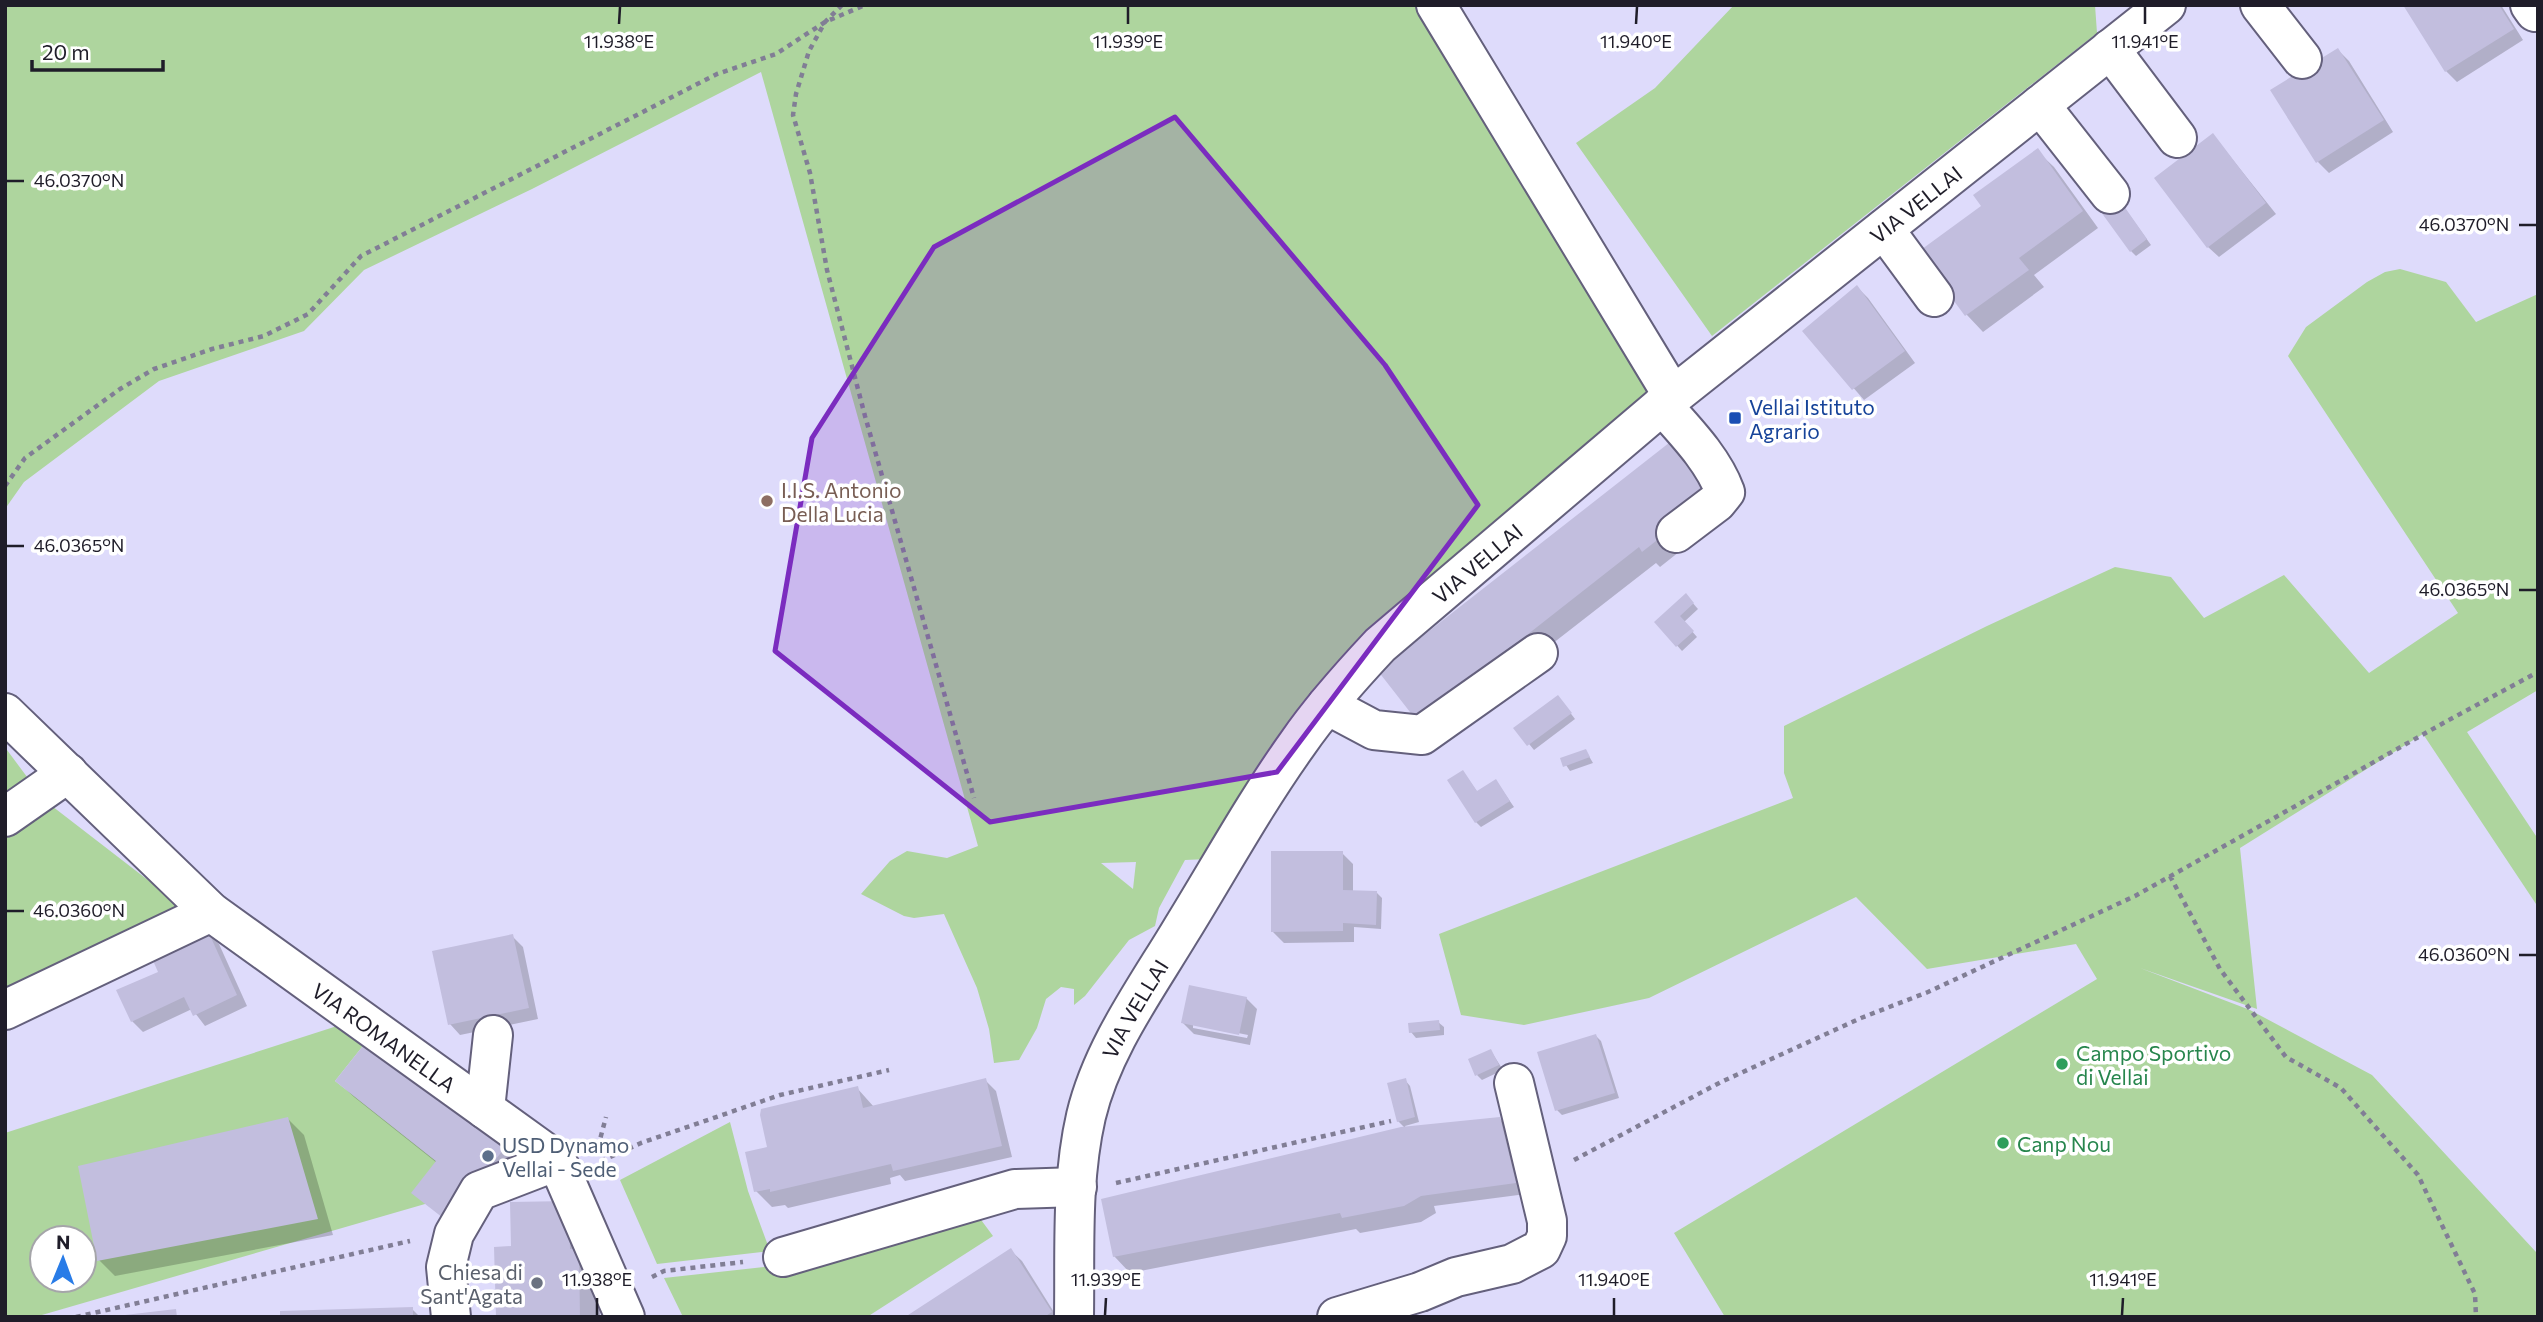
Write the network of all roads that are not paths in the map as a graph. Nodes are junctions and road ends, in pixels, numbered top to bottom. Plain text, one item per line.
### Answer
1 (1436, 5) edge
2 (2166, 5) edge
3 (2260, 5) edge
4 (2110, 49) junction
5 (2302, 59) dead end
6 (2040, 105) junction
7 (2177, 138) dead end
8 (2110, 194) dead end
9 (1884, 229) junction
10 (1934, 297) dead end
11 (1667, 400) junction
12 (1676, 533) dead end
13 (1538, 653) dead end
14 (1327, 705) junction
15 (6, 716) edge
16 (68, 773) junction
17 (5, 817) edge
18 (211, 912) junction
19 (5, 1010) edge
20 (494, 1035) dead end
21 (1514, 1083) dead end
22 (485, 1109) junction
23 (557, 1161) junction
24 (1077, 1187) junction
25 (782, 1257) road end
26 (620, 1306) edge
27 (451, 1317) edge
28 (1074, 1317) edge
29 (1337, 1317) edge

1 - 11 street
2 - 4 street, VIA VELLAI
3 - 5 street
4 - 6 street, VIA VELLAI
4 - 7 street
6 - 8 street
6 - 9 street, VIA VELLAI
9 - 10 street
9 - 11 street, VIA VELLAI
11 - 12 street
11 - 14 street, VIA VELLAI
13 - 14 street
14 - 24 street, VIA VELLAI
15 - 16 street, VIA ROMANELLA
16 - 17 street
16 - 18 street, VIA ROMANELLA
18 - 19 street
18 - 22 street, VIA ROMANELLA
20 - 22 street
21 - 29 street
22 - 23 street, VIA ROMANELLA
23 - 26 street
23 - 27 street
24 - 25 street
24 - 28 street, VIA VELLAI

